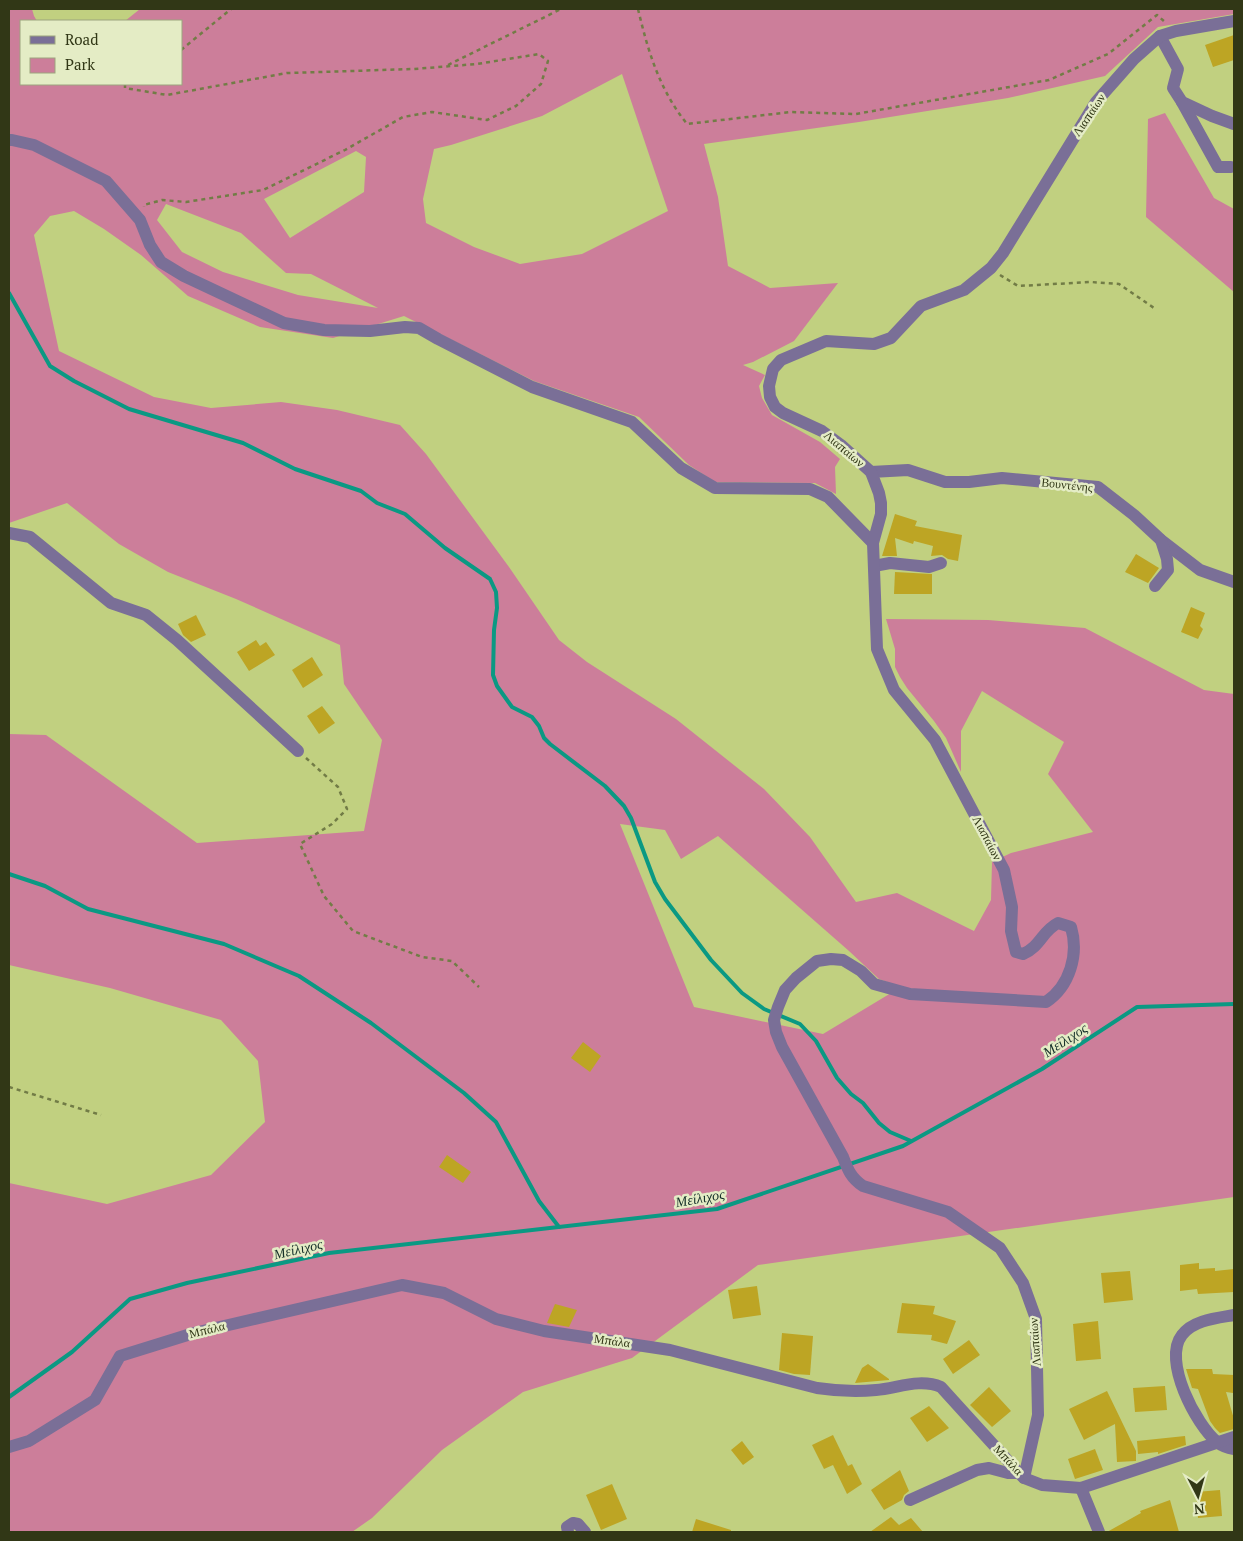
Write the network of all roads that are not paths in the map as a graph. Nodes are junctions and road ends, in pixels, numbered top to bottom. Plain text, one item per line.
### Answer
1 (1234, 21) edge
2 (1160, 36) junction
3 (1182, 102) junction
4 (1234, 124) edge
5 (9, 140) edge
6 (1231, 167) dead end
7 (871, 472) junction
8 (9, 533) edge
9 (1161, 540) junction
10 (873, 543) junction
11 (941, 564) dead end
12 (874, 566) junction
13 (1234, 582) edge
14 (1155, 586) dead end
15 (298, 751) road end
16 (1234, 1314) edge
17 (1234, 1437) edge
18 (1217, 1442) junction
19 (9, 1447) edge
20 (1234, 1449) edge
21 (1022, 1475) junction
22 (1081, 1488) junction
23 (910, 1500) dead end
24 (568, 1532) edge
25 (585, 1532) edge
26 (1099, 1532) edge

1 - 2 street, Λιαπαίων
2 - 3 street
2 - 7 street, Λιαπαίων
3 - 4 street
3 - 6 street
5 - 10 street
7 - 9 street, Βουντένης
7 - 10 street, Λιαπαίων
8 - 15 street
9 - 13 street, Βουντένης
9 - 14 street
10 - 12 street, Λιαπαίων
11 - 12 street
12 - 21 street, Λιαπαίων
16 - 18 street
17 - 18 street, Μπάλα
18 - 20 street
18 - 22 street, Μπάλα
19 - 21 street, Μπάλα
21 - 22 street, Μπάλα
21 - 23 street
22 - 26 street
24 - 25 street

